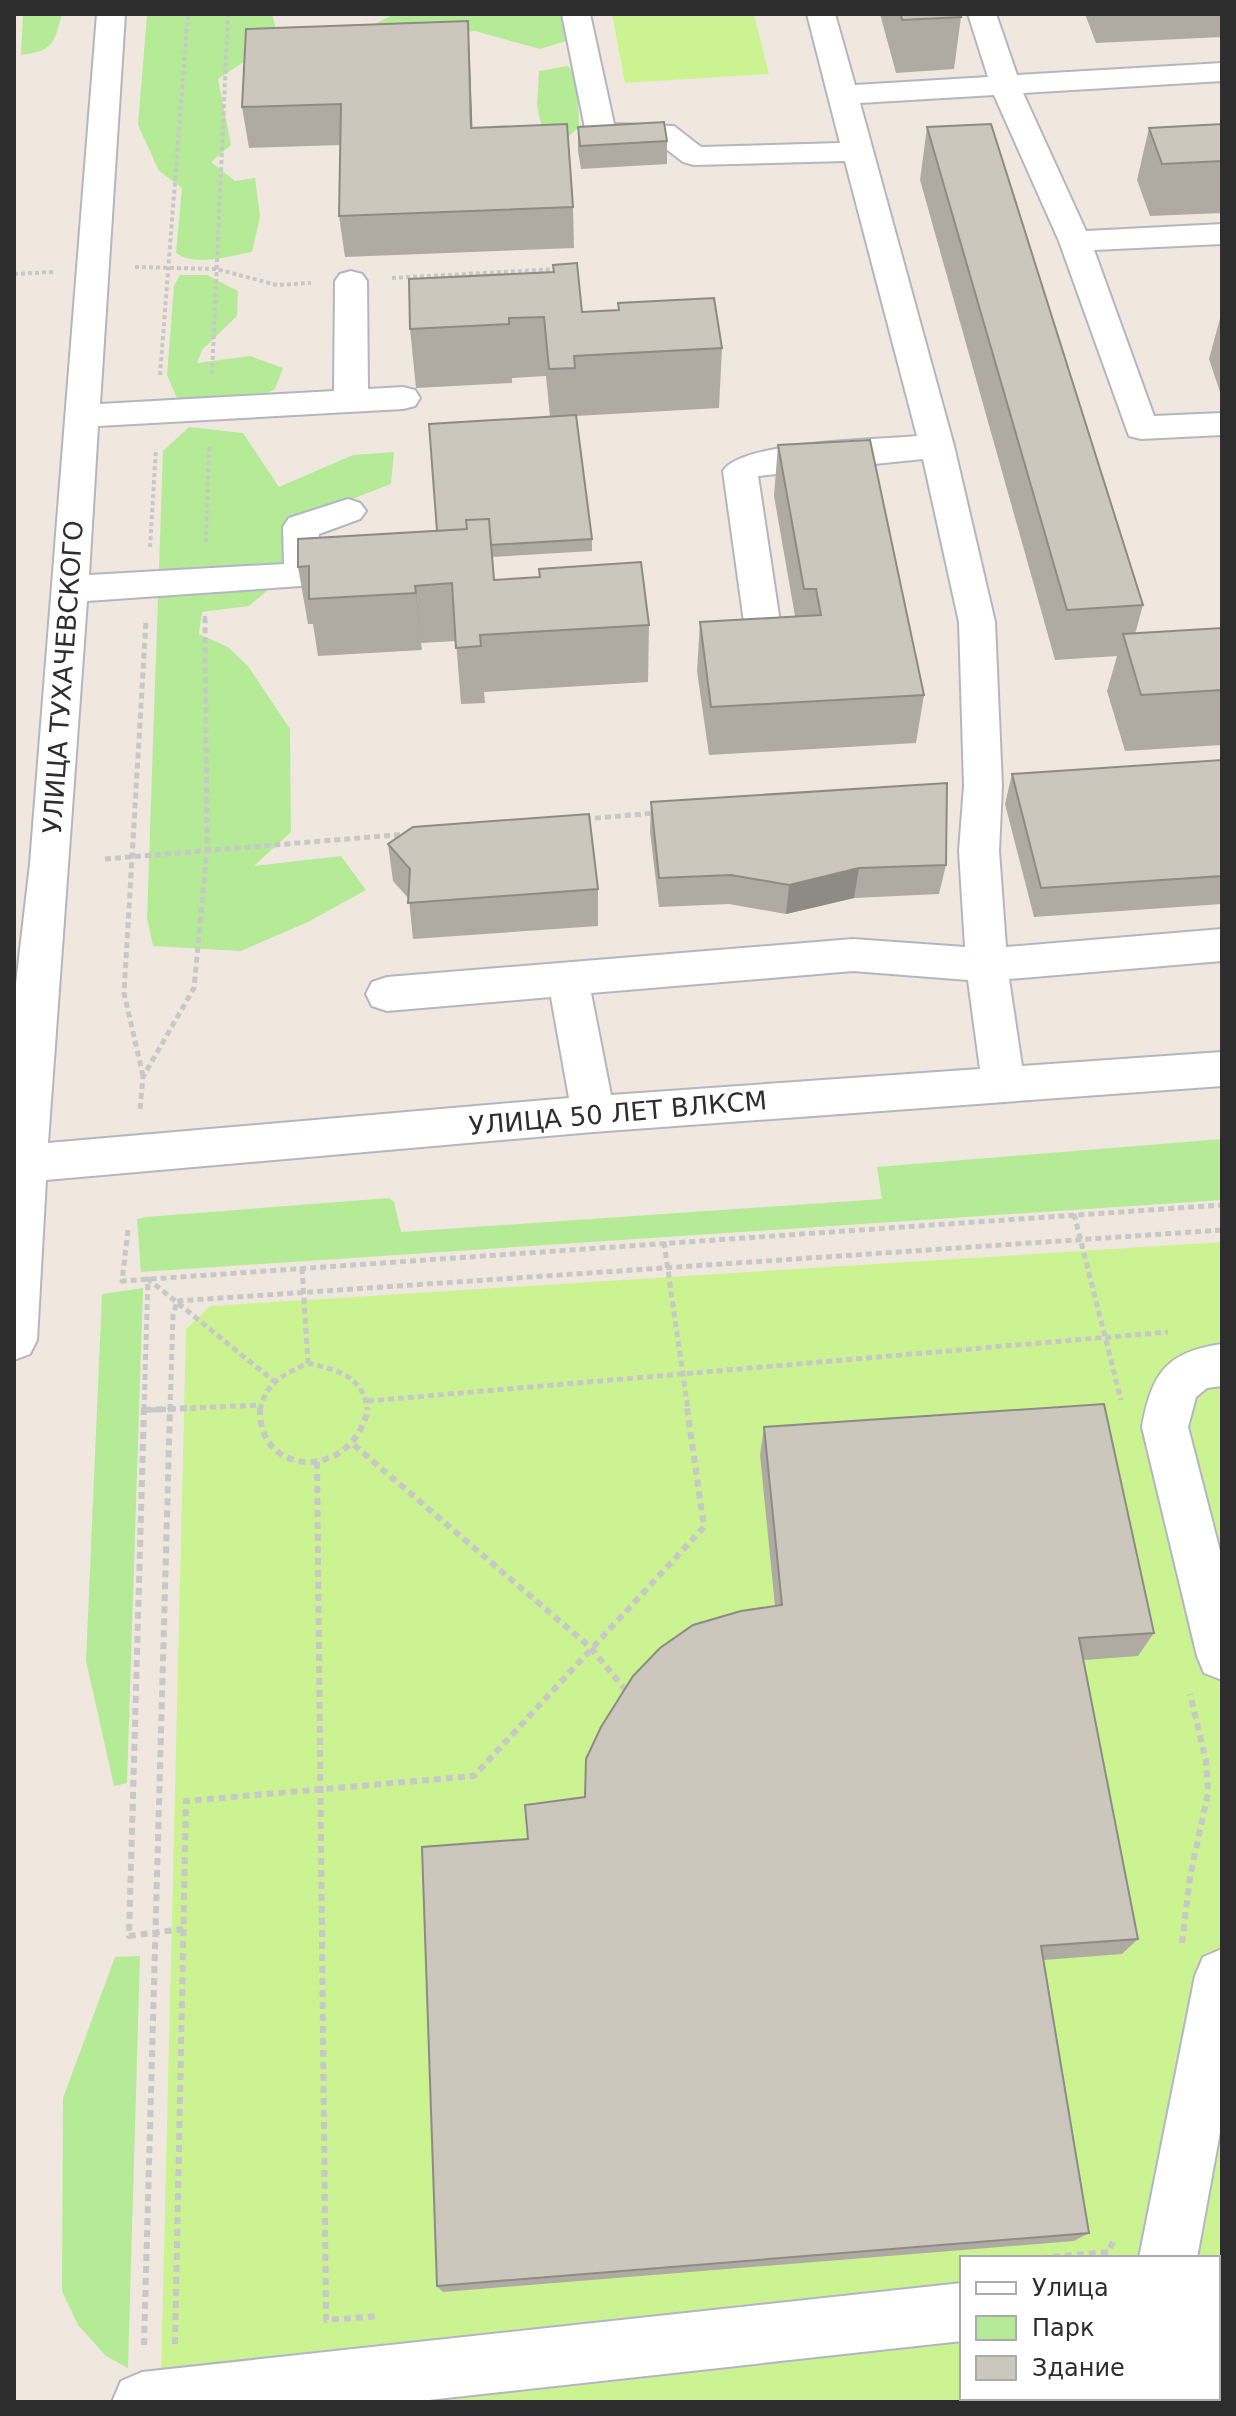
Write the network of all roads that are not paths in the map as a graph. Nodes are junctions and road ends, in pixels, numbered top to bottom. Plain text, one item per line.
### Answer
1 (111, 14) edge
2 (576, 14) edge
3 (821, 14) edge
4 (982, 14) edge
5 (1222, 72) edge
6 (1005, 85) junction
7 (842, 95) junction
8 (858, 152) junction
9 (1222, 234) edge
10 (1075, 241) junction
11 (351, 281) road end
12 (403, 398) dead end
13 (351, 401) junction
14 (82, 416) junction
15 (1222, 424) edge
16 (937, 446) junction
17 (348, 511) dead end
18 (69, 589) junction
19 (762, 622) edge
20 (32, 836) edge
21 (1222, 945) edge
22 (987, 965) junction
23 (568, 979) junction
24 (387, 994) dead end
25 (1222, 1069) edge
26 (1003, 1084) junction
27 (593, 1114) junction
28 (19, 1164) edge
29 (14, 1340) edge
30 (1222, 1365) edge
31 (1205, 1671) edge
32 (1202, 1964) edge
33 (1168, 2256) edge
34 (960, 2312) edge
35 (153, 2401) edge

1 - 14 street, УЛИЦА ТУХАЧЕВСКОГО
2 - 8 street
3 - 7 street
4 - 6 street
5 - 6 street
6 - 7 street
6 - 10 street
7 - 8 street
8 - 16 street
9 - 10 street
10 - 15 street
11 - 13 street
12 - 13 street
13 - 14 street
14 - 18 street, УЛИЦА ТУХАЧЕВСКОГО
16 - 19 street
16 - 22 street
17 - 18 street
18 - 20 street, УЛИЦА ТУХАЧЕВСКОГО
20 - 28 street, УЛИЦА ТУХАЧЕВСКОГО
21 - 22 street
22 - 23 street
22 - 26 street
23 - 24 street
23 - 27 street
25 - 26 street, УЛИЦА 50 ЛЕТ ВЛКСМ
26 - 27 street, УЛИЦА 50 ЛЕТ ВЛКСМ
27 - 28 street, УЛИЦА 50 ЛЕТ ВЛКСМ
28 - 29 street, УЛИЦА ТУХАЧЕВСКОГО
30 - 31 street
32 - 33 street
34 - 35 street

